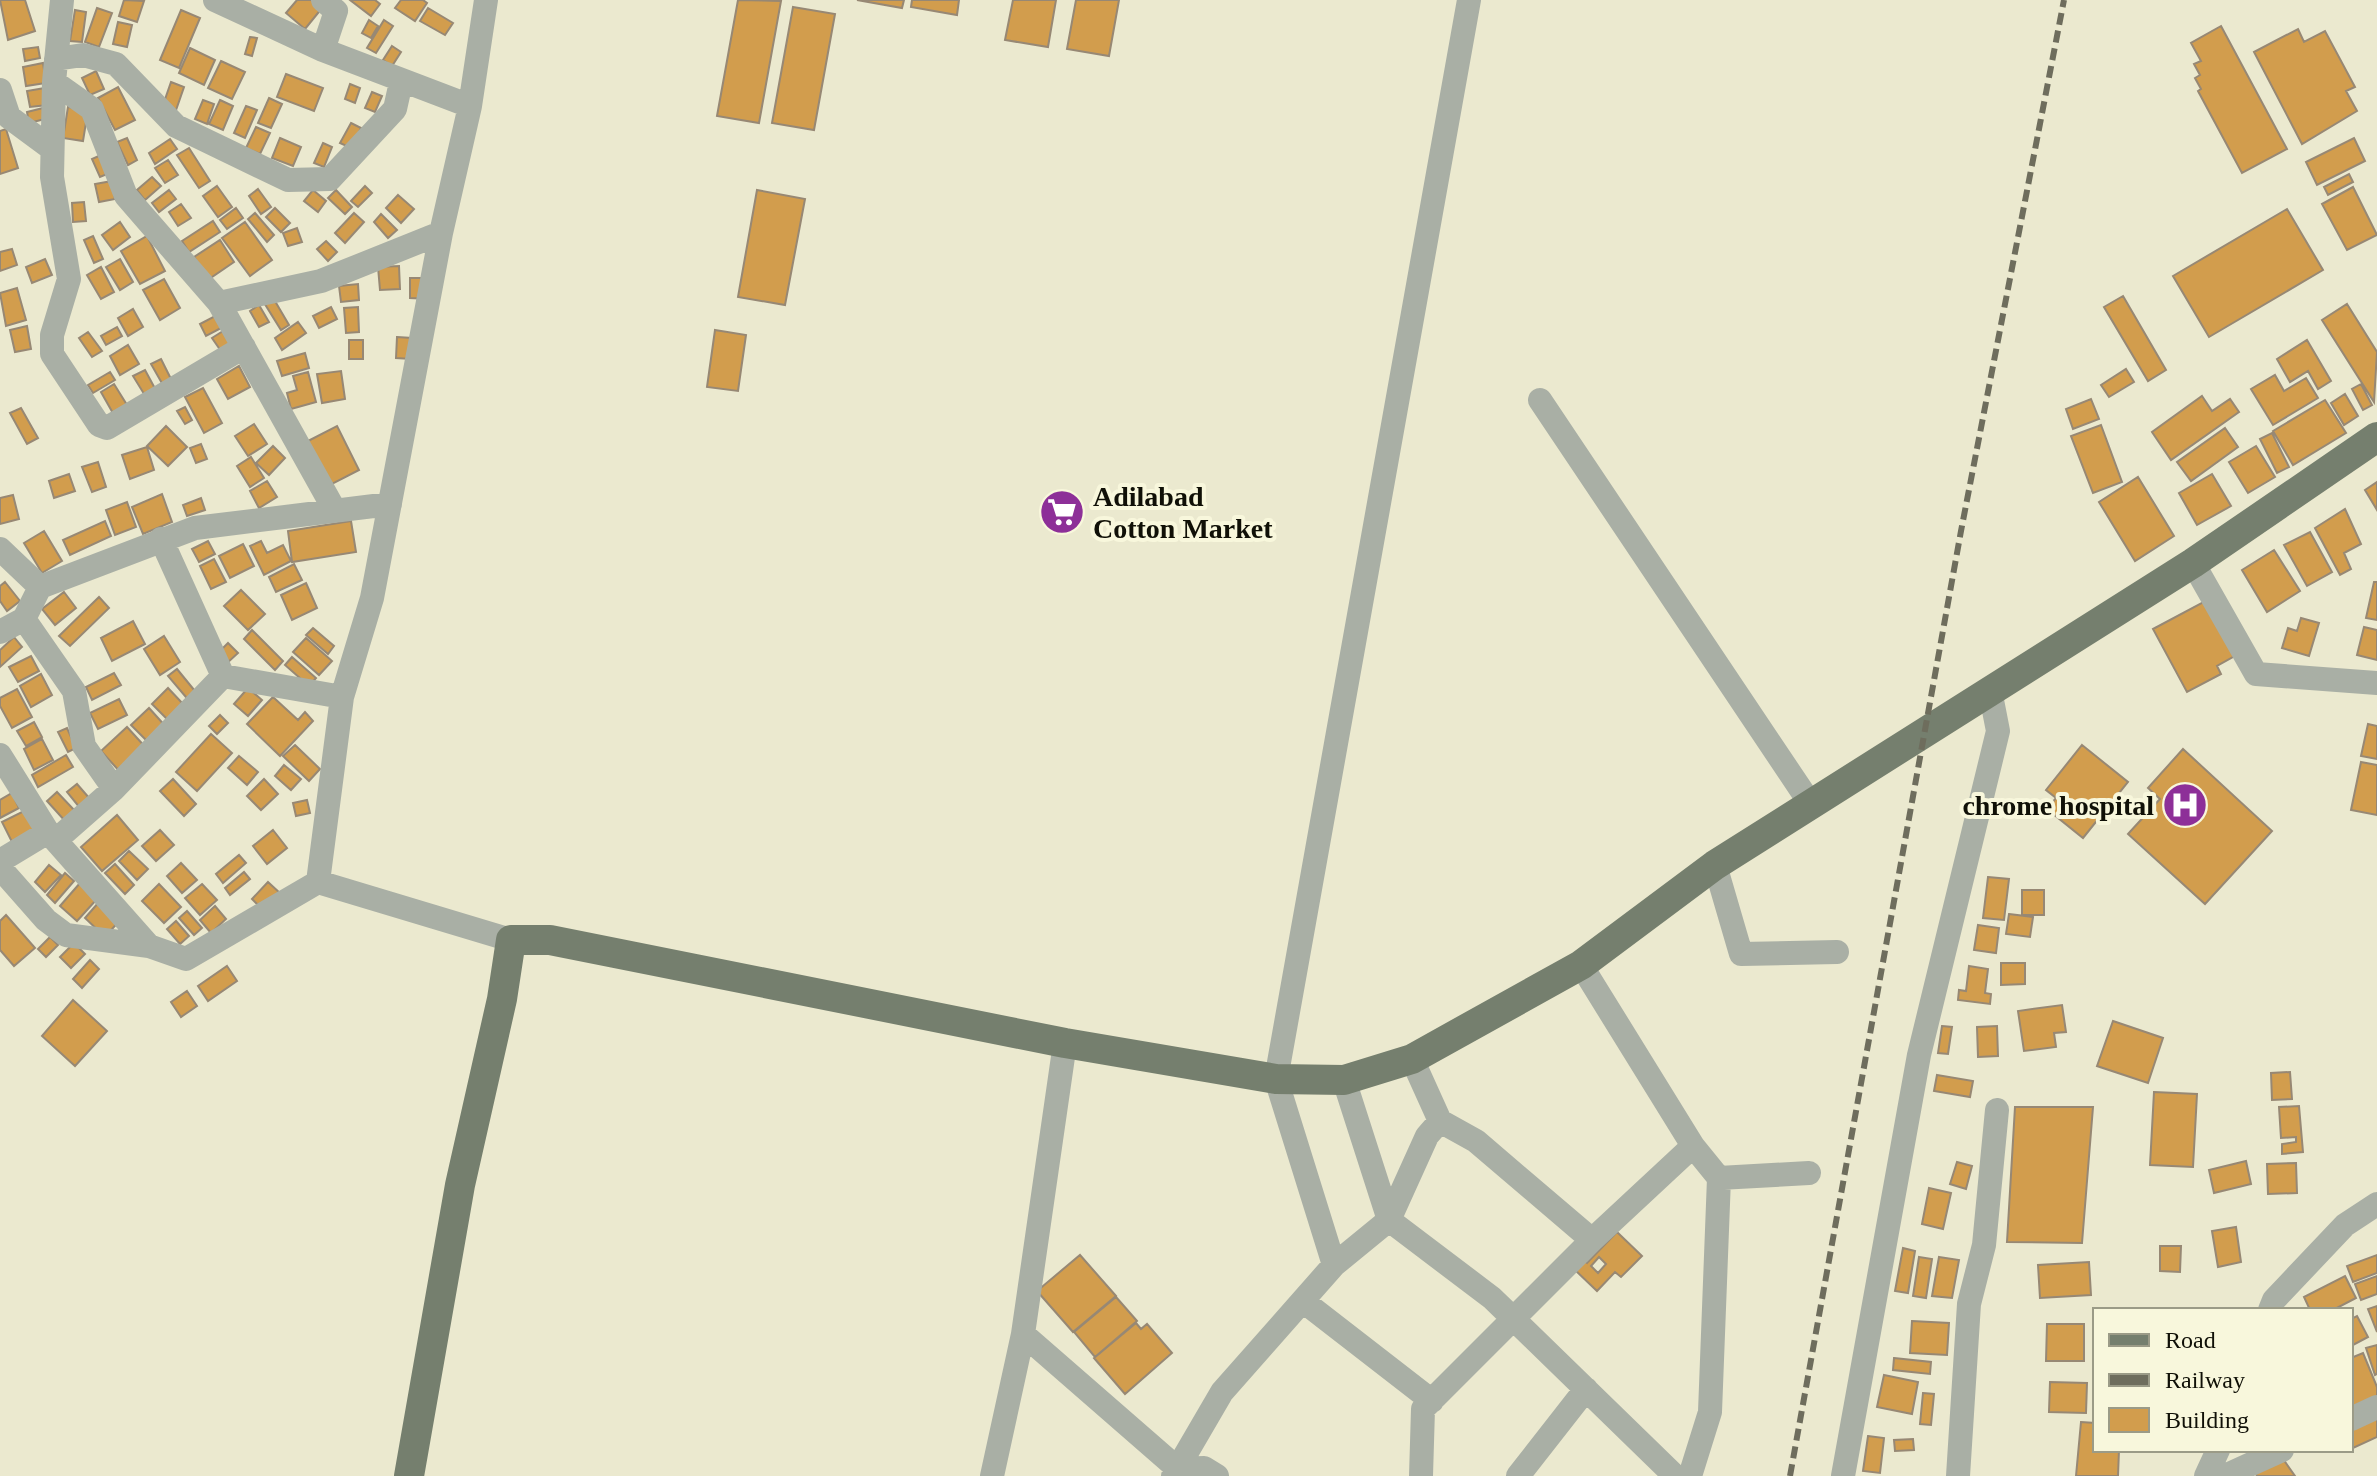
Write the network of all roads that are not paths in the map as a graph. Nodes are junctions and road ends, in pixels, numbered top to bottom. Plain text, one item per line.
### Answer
1 (62, 0) edge
2 (215, 0) edge
3 (323, 0) edge
4 (486, 0) edge
5 (1469, 0) edge
6 (323, 50) junction
7 (55, 71) junction
8 (401, 82) junction
9 (0, 90) edge
10 (470, 106) junction
11 (51, 148) junction
12 (441, 233) junction
13 (219, 303) junction
14 (244, 347) junction
15 (1540, 400) dead end
16 (2377, 437) edge
17 (390, 504) junction
18 (334, 509) junction
19 (161, 539) junction
20 (0, 549) edge
21 (2193, 563) junction
22 (40, 587) junction
23 (24, 619) junction
24 (0, 632) edge
25 (223, 676) junction
26 (2377, 683) edge
27 (1990, 690) junction
28 (342, 697) junction
29 (0, 755) edge
30 (114, 789) junction
31 (1810, 803) junction
32 (52, 836) junction
33 (0, 861) edge
34 (1715, 865) junction
35 (0, 868) edge
36 (318, 882) junction
37 (511, 940) junction
38 (149, 946) junction
39 (1837, 952) dead end
40 (1581, 965) junction
41 (1065, 1043) junction
42 (1412, 1059) junction
43 (1276, 1079) junction
44 (1344, 1080) junction
45 (1997, 1110) dead end
46 (1440, 1121) junction
47 (1693, 1146) junction
48 (1809, 1173) dead end
49 (1719, 1178) junction
50 (2377, 1204) edge
51 (1389, 1220) junction
52 (1592, 1240) junction
53 (1334, 1265) junction
54 (1303, 1301) junction
55 (2271, 1308) edge
56 (1512, 1318) junction
57 (1023, 1334) junction
58 (1586, 1389) junction
59 (1432, 1401) junction
60 (2377, 1407) edge
61 (2353, 1418) edge
62 (2217, 1452) edge
63 (2278, 1452) edge
64 (1175, 1472) edge
65 (1667, 1473) edge
66 (409, 1476) edge
67 (992, 1476) edge
68 (1217, 1476) edge
69 (1421, 1476) edge
70 (1518, 1476) edge
71 (1690, 1476) edge
72 (1843, 1476) edge
73 (1958, 1476) edge
74 (2206, 1476) edge
75 (2225, 1476) edge

1 - 7 street
2 - 6 street
3 - 6 street
4 - 10 street
5 - 43 street
6 - 8 street
7 - 8 street
7 - 11 street
7 - 13 street
8 - 10 street
9 - 11 street
10 - 12 street
11 - 14 street
12 - 13 street
12 - 17 street
13 - 14 street
14 - 18 street
15 - 31 street
16 - 21 main road
17 - 18 street
17 - 28 street
18 - 19 street
19 - 22 street
19 - 25 street
20 - 22 street
21 - 26 street
21 - 27 main road
22 - 23 street
23 - 24 street
23 - 30 street
25 - 28 street
25 - 30 street
27 - 31 main road
27 - 72 street
28 - 36 street
29 - 32 street
30 - 32 street
31 - 34 main road
32 - 33 street
32 - 38 street
34 - 39 street
34 - 40 main road
35 - 38 street
36 - 37 street
36 - 38 street
37 - 41 main road
37 - 66 main road
40 - 42 main road
40 - 47 street
41 - 43 main road
41 - 57 street
42 - 44 main road
42 - 46 street
43 - 44 main road
43 - 53 street
44 - 51 street
45 - 73 street
46 - 51 street
46 - 52 street
47 - 49 street
47 - 52 street
48 - 49 street
49 - 71 street
50 - 55 street
51 - 53 street
51 - 56 street
52 - 56 street
53 - 54 street
54 - 59 street
54 - 64 street
56 - 58 street
56 - 59 street
57 - 64 street
57 - 67 street
58 - 65 street
58 - 70 street
59 - 69 street
60 - 61 street
62 - 74 street
63 - 75 street
64 - 68 street

